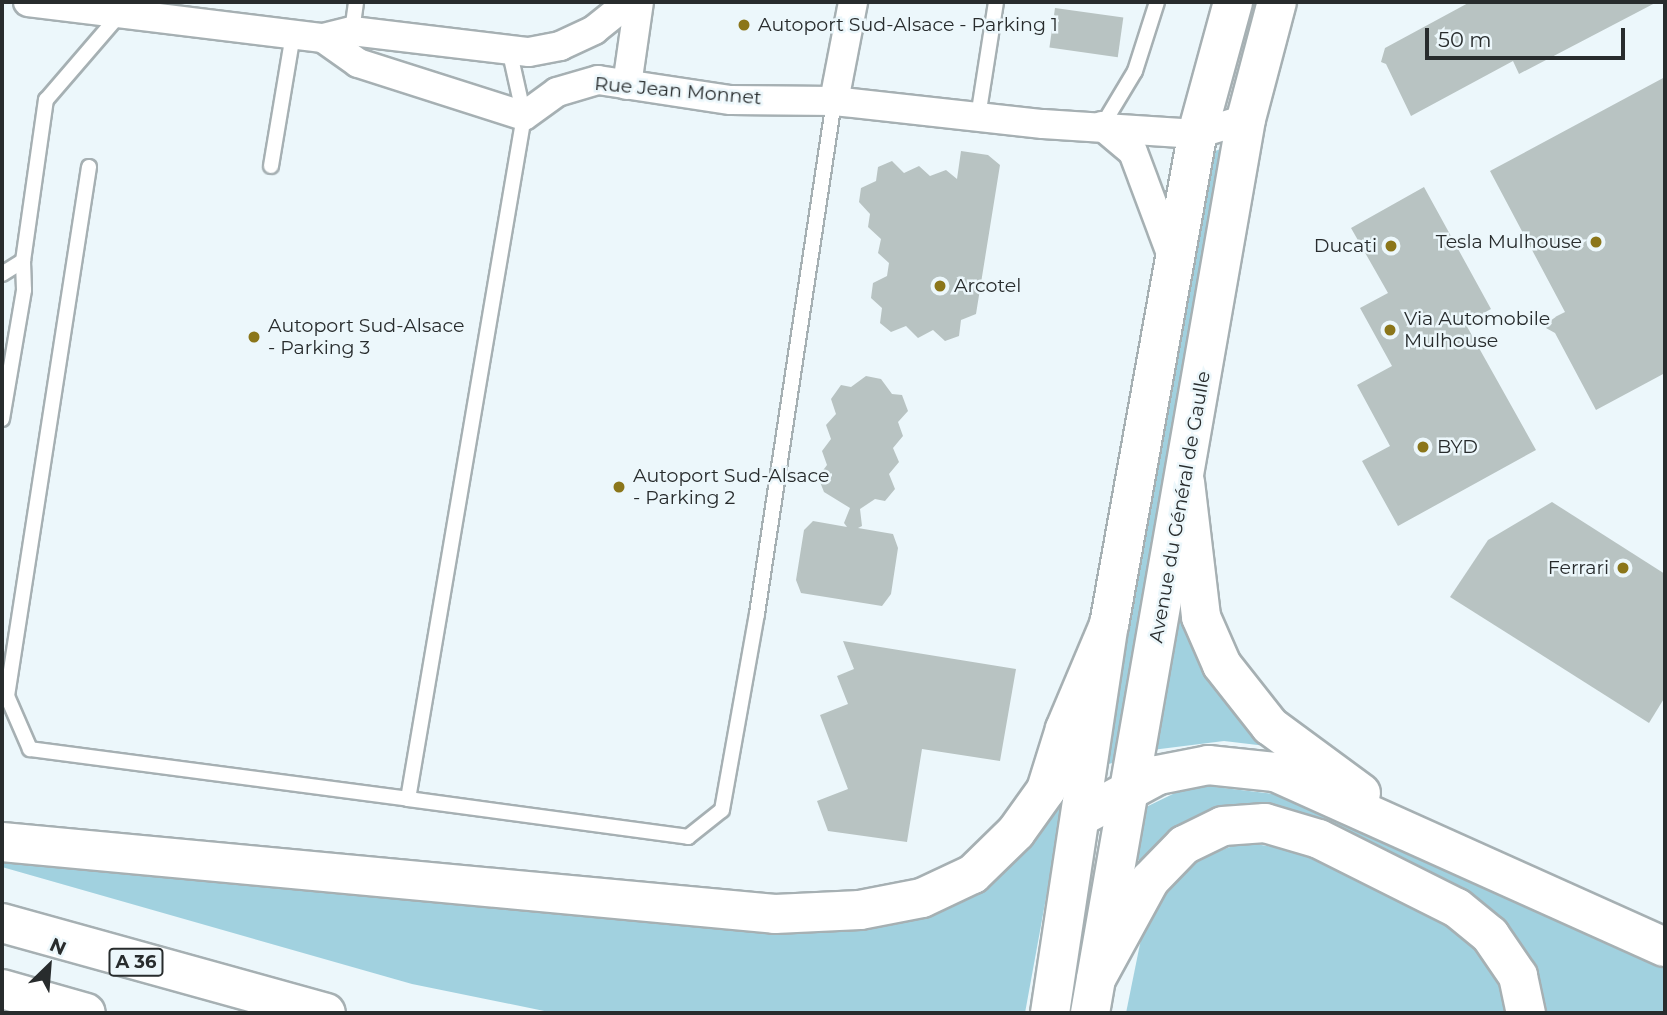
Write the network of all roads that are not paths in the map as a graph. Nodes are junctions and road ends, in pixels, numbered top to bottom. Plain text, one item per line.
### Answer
1 (28, 2) edge
2 (356, 2) edge
3 (629, 2) edge
4 (639, 2) edge
5 (853, 2) edge
6 (996, 2) edge
7 (1157, 2) edge
8 (1233, 2) edge
9 (1277, 2) edge
10 (120, 15) junction
11 (352, 31) junction
12 (293, 34) junction
13 (323, 38) junction
14 (509, 50) junction
15 (627, 85) junction
16 (834, 101) junction
17 (524, 116) junction
18 (978, 117) junction
19 (1246, 119) junction
20 (1102, 126) junction
21 (1196, 134) junction
22 (271, 166) dead end
23 (89, 167) dead end
24 (23, 261) junction
25 (1174, 262) junction
26 (2, 274) edge
27 (2, 419) edge
28 (1185, 482) junction
29 (1109, 625) junction
30 (1128, 789) junction
31 (408, 799) junction
32 (1082, 816) junction
33 (1417, 833) junction
34 (2, 842) edge
35 (2, 923) edge
36 (1665, 947) edge
37 (2, 989) edge
38 (1093, 996) edge
39 (86, 1013) edge
40 (326, 1013) edge
41 (1050, 1013) edge
42 (1526, 1013) edge

1 - 10 street
2 - 11 lane
3 - 14 street
4 - 15 street
5 - 16 street
6 - 18 lane
7 - 20 lane
8 - 21 main road
9 - 19 main road, Avenue du Général de Gaulle
10 - 12 street
10 - 24 lane
11 - 13 street
11 - 14 street
12 - 13 street
12 - 22 lane
13 - 17 street
14 - 17 lane
15 - 16 street, Rue Jean Monnet
15 - 17 street, Rue Jean Monnet
16 - 18 street, Rue Jean Monnet
16 - 31 lane
17 - 31 lane
18 - 20 street, Rue Jean Monnet
19 - 21 street, Rue Jean Monnet
19 - 28 main road, Avenue du Général de Gaulle
20 - 21 street, Rue Jean Monnet
20 - 25 street
21 - 25 main road
23 - 31 lane
24 - 26 lane
24 - 27 lane
25 - 29 main road
28 - 30 main road, Avenue du Général de Gaulle
28 - 33 main road
29 - 32 main road
29 - 34 main road
30 - 32 main road
30 - 33 main road
30 - 38 main road, Avenue du Général de Gaulle
32 - 41 main road
33 - 36 main road
35 - 40 main road, A 36
37 - 39 main road
38 - 42 main road

